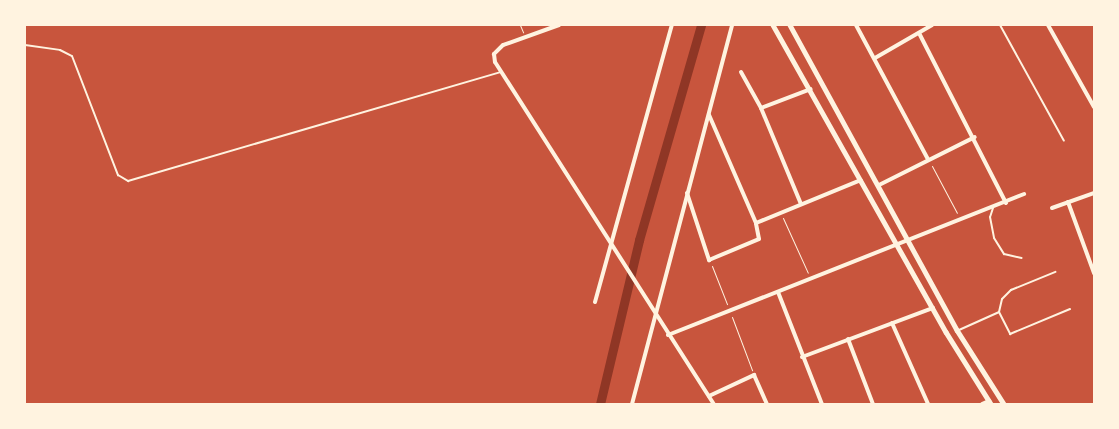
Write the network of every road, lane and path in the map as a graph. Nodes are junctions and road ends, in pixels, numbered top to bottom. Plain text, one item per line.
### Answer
1 (559, 25) edge
2 (672, 25) edge
3 (732, 25) edge
4 (773, 25) edge
5 (790, 25) edge
6 (856, 25) edge
7 (932, 25) edge
8 (1000, 25) edge
9 (1048, 25) edge
10 (919, 33) junction
11 (25, 45) edge
12 (875, 58) junction
13 (500, 72) junction
14 (741, 72) dead end
15 (811, 89) junction
16 (1094, 107) edge
17 (761, 108) junction
18 (709, 115) junction
19 (975, 137) junction
20 (1064, 141) dead end
21 (928, 159) junction
22 (861, 180) junction
23 (879, 185) junction
24 (686, 191) junction
25 (1094, 193) edge
26 (1024, 194) dead end
27 (1068, 202) junction
28 (1006, 203) junction
29 (801, 204) junction
30 (992, 208) junction
31 (1052, 208) dead end
32 (781, 212) junction
33 (960, 220) junction
34 (756, 223) junction
35 (908, 240) junction
36 (896, 243) junction
37 (611, 246) junction
38 (1022, 258) dead end
39 (709, 260) junction
40 (1055, 272) dead end
41 (1094, 273) edge
42 (810, 278) junction
43 (778, 292) junction
44 (595, 302) dead end
45 (933, 308) junction
46 (1070, 309) dead end
47 (729, 310) junction
48 (1000, 312) junction
49 (655, 315) junction
50 (892, 323) junction
51 (957, 330) junction
52 (668, 335) junction
53 (848, 340) junction
54 (802, 357) junction
55 (754, 375) junction
56 (709, 396) junction
57 (990, 402) edge
58 (632, 404) edge
59 (714, 404) edge
60 (767, 404) edge
61 (822, 404) edge
62 (874, 404) edge
63 (928, 404) edge
64 (982, 404) edge
65 (1004, 404) edge

1 - 13 street
2 - 37 street
3 - 18 street
4 - 15 street
5 - 23 street
6 - 12 street
7 - 10 street
8 - 20 lane
9 - 16 street
10 - 12 street
10 - 19 street
11 - 13 lane
12 - 21 street
13 - 37 street
14 - 17 street
15 - 17 street
15 - 22 street
17 - 29 street
18 - 24 street
18 - 34 street
19 - 21 street
19 - 28 street
21 - 23 street
21 - 33 path
22 - 29 street
22 - 36 street
23 - 35 street
24 - 39 street
24 - 49 street
25 - 27 street
26 - 28 street
27 - 31 street
27 - 41 street
28 - 30 street
29 - 32 street
30 - 33 street
30 - 38 lane
32 - 34 street
32 - 42 path
33 - 35 street
34 - 39 street
35 - 36 street
35 - 51 street
36 - 42 street
36 - 45 street
37 - 44 street
37 - 49 street
39 - 47 path
40 - 48 lane
42 - 43 street
43 - 47 street
43 - 54 street
45 - 50 street
45 - 57 street
46 - 48 lane
47 - 52 street
47 - 55 path
48 - 51 lane
49 - 52 street
49 - 58 street
50 - 53 street
50 - 63 street
51 - 65 street
52 - 56 street
53 - 54 street
53 - 62 street
54 - 61 street
55 - 56 street
55 - 60 street
56 - 59 street
57 - 64 street

